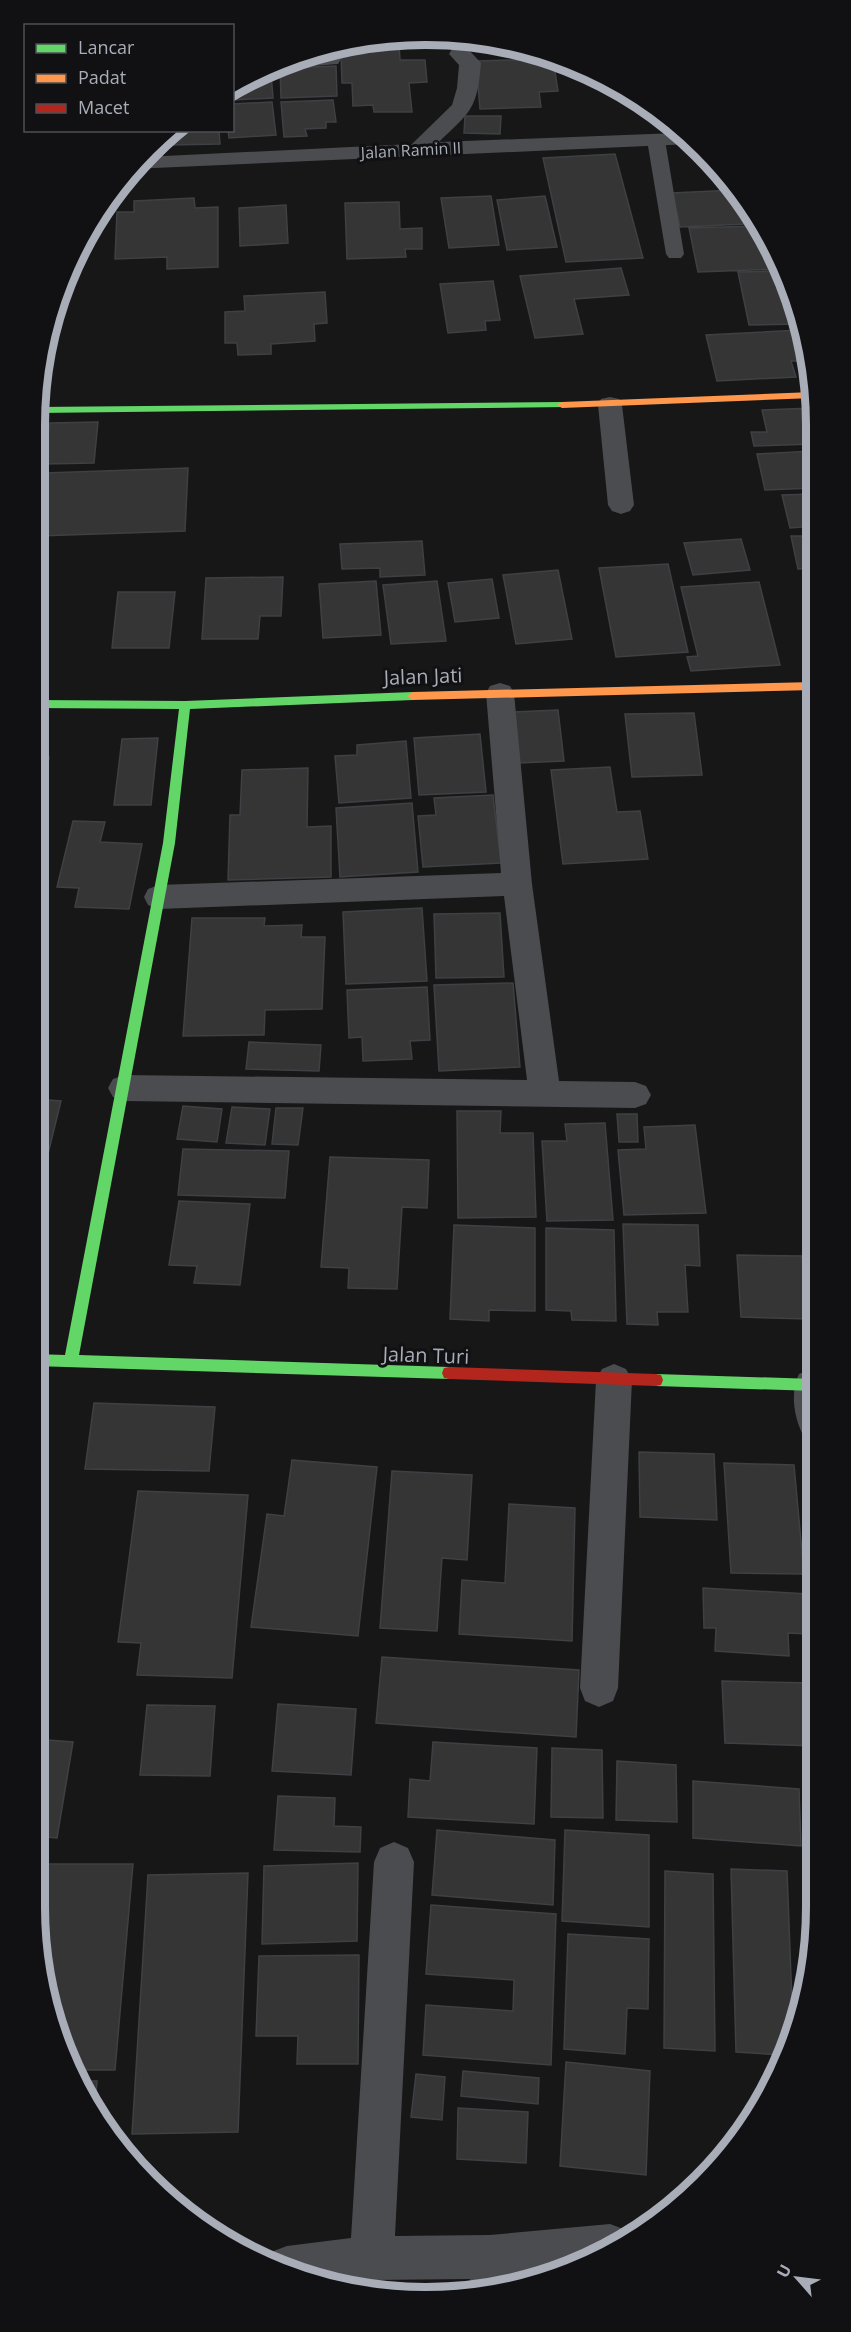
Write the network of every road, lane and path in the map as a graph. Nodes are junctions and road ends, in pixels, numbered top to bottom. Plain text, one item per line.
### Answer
1 (460, 54) dead end
2 (330, 59) dead end
3 (322, 60) edge
4 (676, 139) edge
5 (656, 140) junction
6 (419, 149) junction
7 (149, 163) edge
8 (675, 254) dead end
9 (805, 395) edge
10 (610, 405) junction
11 (46, 410) edge
12 (621, 505) dead end
13 (806, 686) edge
14 (500, 693) junction
15 (45, 704) edge
16 (185, 705) junction
17 (518, 884) junction
18 (159, 897) junction
19 (124, 1088) junction
20 (546, 1093) junction
21 (635, 1095) dead end
22 (45, 1361) edge
23 (71, 1362) junction
24 (614, 1380) junction
25 (806, 1385) edge
26 (599, 1688) dead end
27 (394, 1862) dead end
28 (583, 2253) edge
29 (372, 2258) junction
30 (301, 2266) edge
31 (491, 2272) edge

1 - 6 street
2 - 3 street
4 - 5 street, Jalan Ramin II
5 - 6 street, Jalan Ramin II
5 - 8 lane
6 - 7 street, Jalan Ramin II
9 - 10 street
10 - 11 street
10 - 12 street
13 - 14 street, Jalan Jati
14 - 16 street, Jalan Jati
14 - 17 street
15 - 16 street, Jalan Jati
16 - 18 street
17 - 18 street
17 - 20 street
18 - 19 street
19 - 20 street
19 - 23 street
20 - 21 street
22 - 23 street, Jalan Turi
23 - 24 street, Jalan Turi
24 - 25 street, Jalan Turi
24 - 26 street
27 - 29 street
28 - 31 street
29 - 30 street
29 - 31 street

